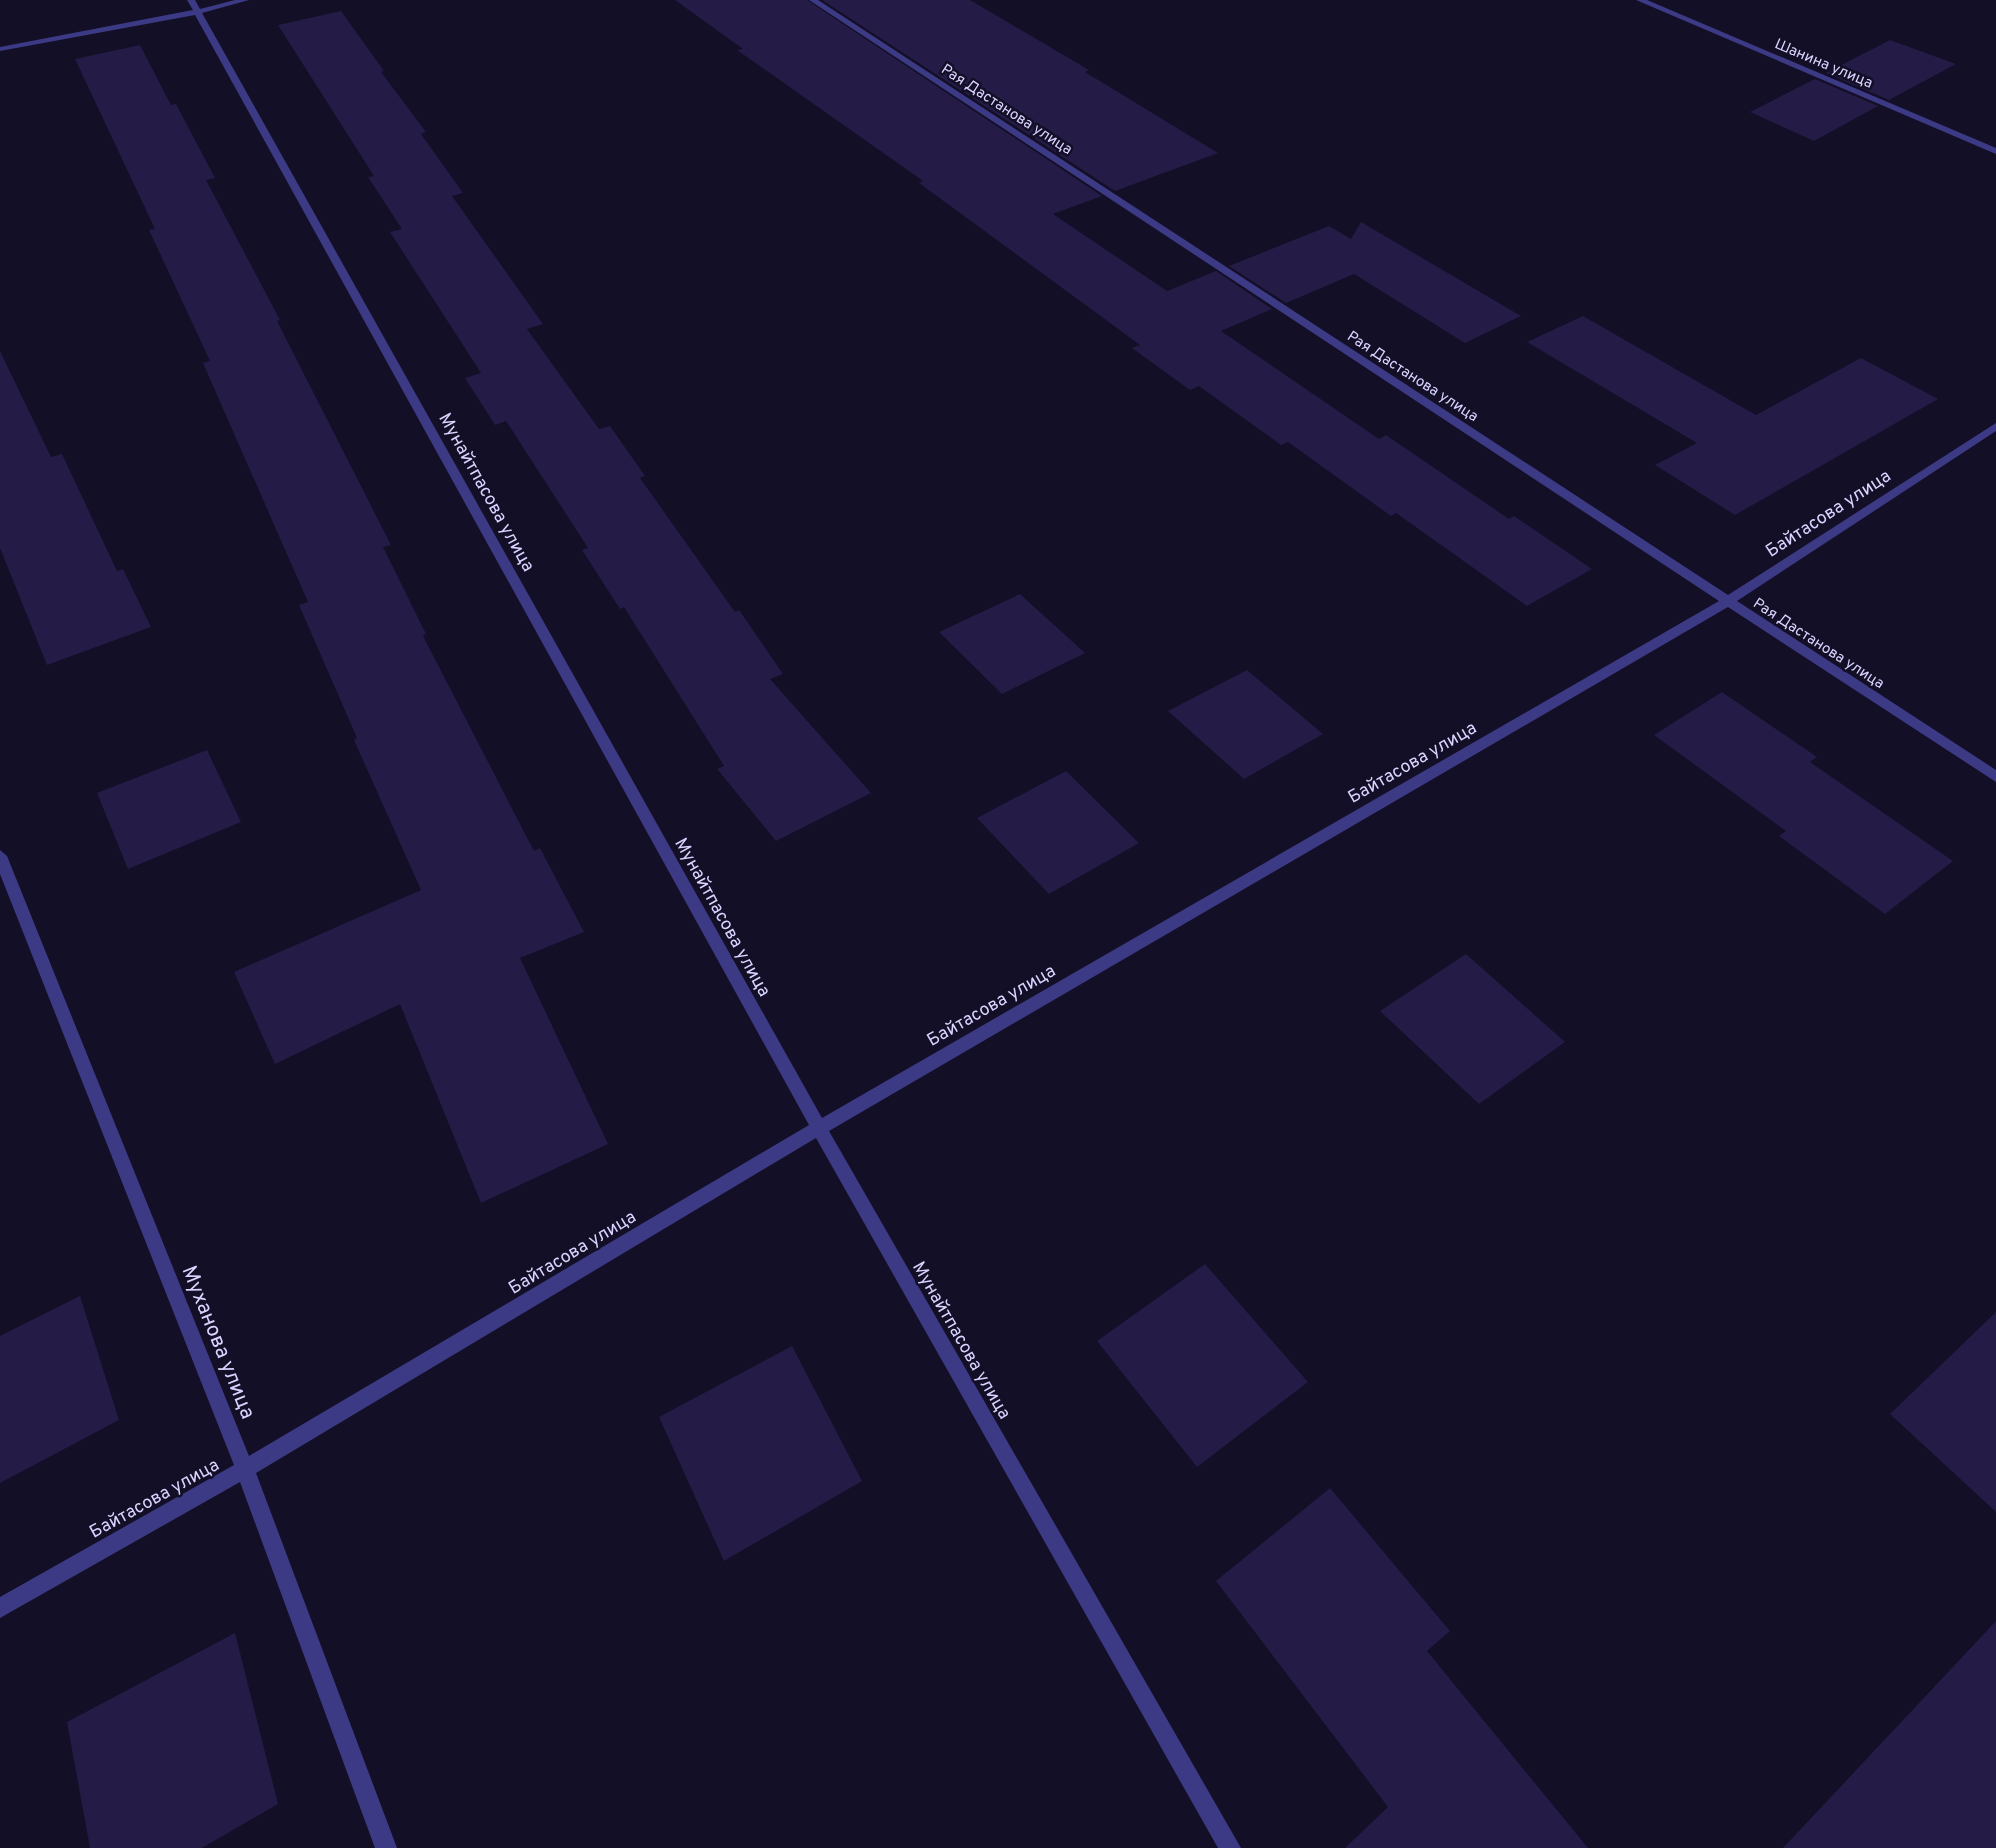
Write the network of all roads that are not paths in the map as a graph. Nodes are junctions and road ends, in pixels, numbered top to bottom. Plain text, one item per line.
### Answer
1 (245, 0) edge
2 (813, 0) edge
3 (1640, 0) edge
4 (194, 6) edge
5 (0, 49) edge
6 (1996, 151) edge
7 (1996, 426) edge
8 (1728, 601) junction
9 (1996, 777) edge
10 (0, 856) edge
11 (819, 1128) junction
12 (245, 1469) junction
13 (0, 1608) edge
14 (386, 1848) edge
15 (1230, 1848) edge

1 - 4 street
2 - 8 street, Рая Дастанова улица
3 - 6 street, Шанина улица
4 - 5 street
4 - 11 street, Мунайтпасова улица
7 - 8 street, Байтасова улица
8 - 9 street, Рая Дастанова улица
8 - 11 street, Байтасова улица
10 - 12 street, Муханова улица
11 - 12 street, Байтасова улица
11 - 15 street, Мунайтпасова улица
12 - 13 street, Байтасова улица
12 - 14 street, Муханова улица

